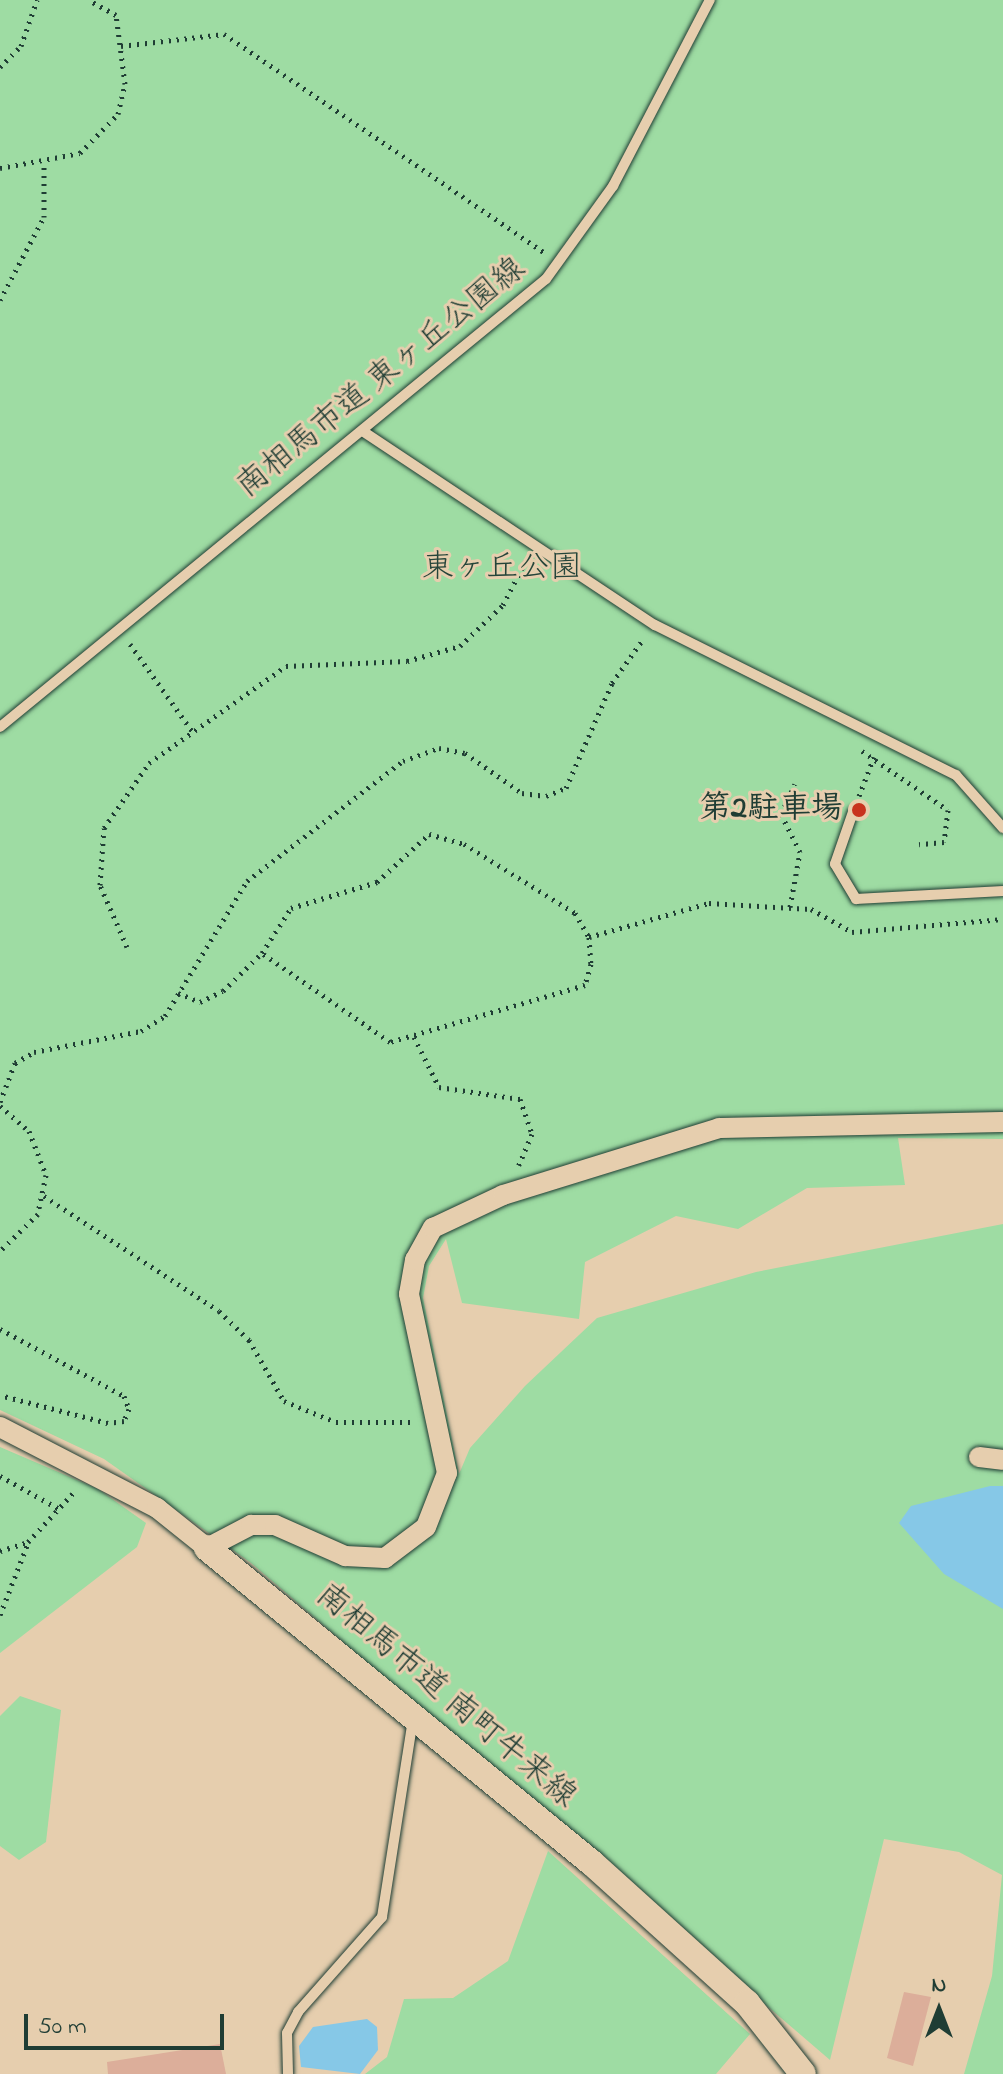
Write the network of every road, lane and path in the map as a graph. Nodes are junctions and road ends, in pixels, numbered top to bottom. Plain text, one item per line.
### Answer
1 (37, 0) edge
2 (90, 0) edge
3 (710, 0) edge
4 (121, 46) junction
5 (0, 67) edge
6 (44, 164) junction
7 (0, 168) edge
8 (562, 263) junction
9 (0, 300) edge
10 (364, 432) junction
11 (535, 543) junction
12 (655, 625) junction
13 (114, 630) junction
14 (835, 714) junction
15 (0, 727) edge
16 (192, 731) junction
17 (884, 738) junction
18 (873, 758) junction
19 (865, 779) dead end
20 (795, 784) dead end
21 (853, 812) dead end
22 (1003, 828) edge
23 (919, 844) dead end
24 (1003, 891) edge
25 (790, 907) junction
26 (1003, 919) edge
27 (589, 937) junction
28 (127, 947) dead end
29 (262, 953) junction
30 (178, 993) junction
31 (414, 1037) junction
32 (0, 1104) edge
33 (1003, 1122) edge
34 (511, 1192) junction
35 (44, 1196) junction
36 (0, 1251) edge
37 (0, 1329) edge
38 (0, 1395) edge
39 (438, 1419) junction
40 (0, 1427) edge
41 (979, 1457) dead end
42 (1003, 1460) edge
43 (89, 1469) junction
44 (0, 1476) edge
45 (61, 1510) junction
46 (28, 1542) junction
47 (207, 1548) junction
48 (0, 1551) edge
49 (0, 1615) edge
50 (414, 1716) junction
51 (288, 2074) edge
52 (803, 2074) edge

1 - 5 path
2 - 4 path
3 - 8 lane, 南相馬市道 東ヶ丘公園線
4 - 6 path
4 - 8 path
6 - 7 path
6 - 9 path
8 - 10 lane, 南相馬市道 東ヶ丘公園線
10 - 11 lane
10 - 13 lane, 南相馬市道 東ヶ丘公園線
11 - 12 lane
11 - 16 path
12 - 14 lane
12 - 30 path
13 - 15 lane, 南相馬市道 東ヶ丘公園線
13 - 16 path
14 - 17 lane
14 - 18 path
16 - 28 path
17 - 18 path
17 - 22 lane
18 - 19 path
18 - 23 path
20 - 25 path
21 - 24 lane
25 - 26 path
25 - 27 path
27 - 29 path
27 - 31 path
29 - 30 path
29 - 31 path
30 - 32 path
31 - 34 path
32 - 35 path
33 - 34 street
34 - 39 street
35 - 36 path
35 - 39 path
37 - 38 path
39 - 47 street
40 - 43 street, 南相馬市道 南町牛来線
41 - 42 street
43 - 45 path
43 - 47 street, 南相馬市道 南町牛来線
44 - 45 path
45 - 46 path
46 - 48 path
46 - 49 path
47 - 50 street, 南相馬市道 南町牛来線
50 - 51 lane
50 - 52 street, 南相馬市道 南町牛来線

